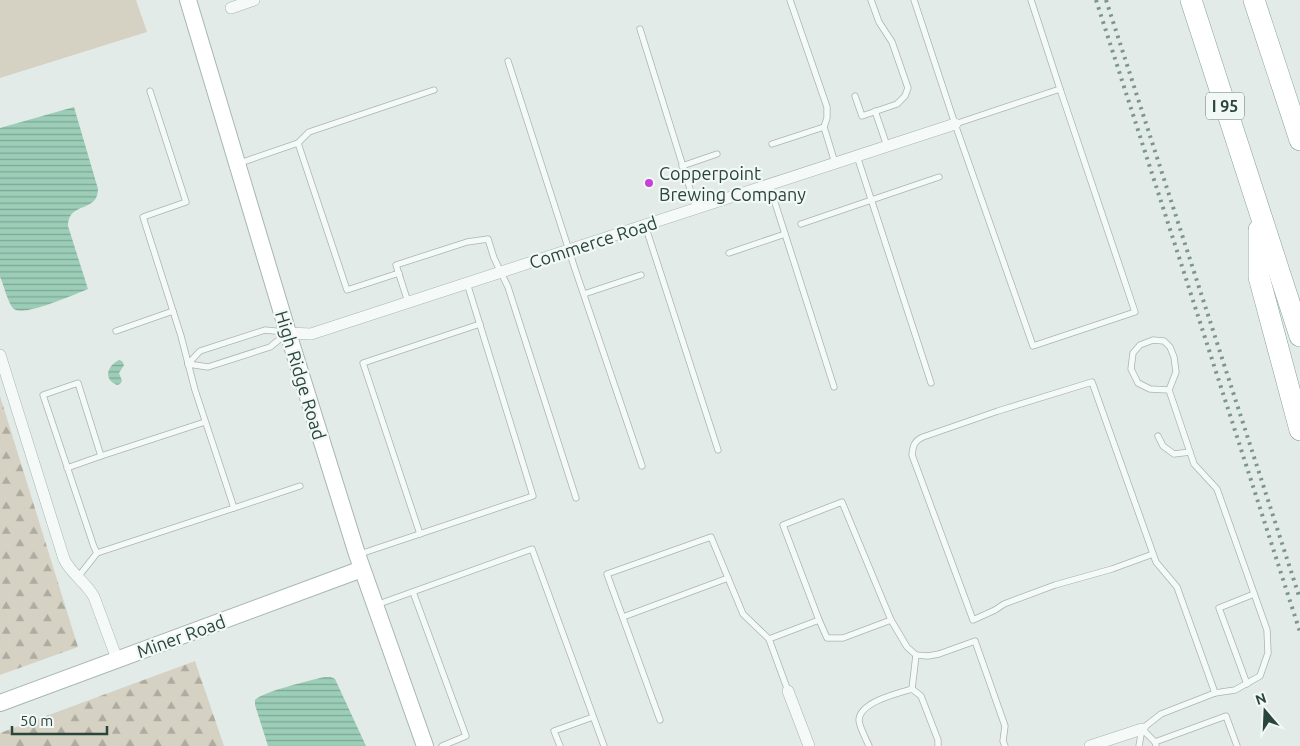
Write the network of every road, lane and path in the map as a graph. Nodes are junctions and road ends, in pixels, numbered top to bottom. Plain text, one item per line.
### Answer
1 (188, 0) edge
2 (254, 0) edge
3 (790, 0) edge
4 (871, 0) edge
5 (914, 0) edge
6 (1032, 0) edge
7 (1191, 0) edge
8 (1254, 0) edge
9 (231, 8) dead end
10 (640, 29) dead end
11 (508, 61) dead end
12 (1060, 89) junction
13 (434, 90) dead end
14 (150, 91) dead end
15 (855, 96) dead end
16 (875, 111) junction
17 (955, 124) junction
18 (824, 127) junction
19 (1300, 140) edge
20 (298, 144) junction
21 (772, 144) dead end
22 (887, 146) junction
23 (716, 154) dead end
24 (858, 156) junction
25 (237, 163) junction
26 (836, 163) junction
27 (682, 166) junction
28 (939, 177) dead end
29 (769, 184) junction
30 (872, 200) junction
31 (696, 208) junction
32 (1259, 212) junction
33 (801, 224) dead end
34 (645, 225) junction
35 (785, 234) junction
36 (569, 249) junction
37 (729, 253) dead end
38 (501, 272) junction
39 (399, 273) junction
40 (641, 275) dead end
41 (467, 283) junction
42 (584, 294) junction
43 (408, 302) junction
44 (173, 312) junction
45 (480, 324) junction
46 (116, 331) dead end
47 (288, 333) junction
48 (1300, 336) edge
49 (0, 355) edge
50 (188, 364) junction
51 (931, 383) dead end
52 (834, 387) dead end
53 (1169, 390) junction
54 (205, 422) junction
55 (1300, 430) edge
56 (1158, 436) dead end
57 (718, 450) dead end
58 (1190, 452) junction
59 (102, 456) junction
60 (642, 466) dead end
61 (67, 468) junction
62 (300, 486) dead end
63 (576, 498) dead end
64 (234, 508) junction
65 (420, 534) junction
66 (97, 554) junction
67 (1153, 554) junction
68 (360, 562) junction
69 (78, 577) junction
70 (728, 578) junction
71 (413, 592) junction
72 (1254, 594) junction
73 (375, 606) junction
74 (623, 617) junction
75 (819, 620) junction
76 (891, 620) junction
77 (770, 639) junction
78 (916, 656) junction
79 (117, 659) junction
80 (1247, 684) junction
81 (912, 688) junction
82 (788, 691) joint
83 (1215, 693) junction
84 (0, 702) edge
85 (593, 717) junction
86 (660, 720) dead end
87 (1142, 729) junction
88 (1156, 744) edge
89 (425, 746) edge
90 (442, 746) edge
91 (560, 746) edge
92 (604, 746) edge
93 (809, 746) edge
94 (869, 746) edge
95 (938, 746) edge
96 (1005, 746) edge
97 (1090, 746) edge
98 (1139, 746) edge
99 (1237, 746) edge

1 - 25 street, High Ridge Road
2 - 9 street
3 - 18 lane
4 - 16 lane
5 - 17 lane
6 - 12 lane
7 - 32 highway, I 95
8 - 19 highway
10 - 27 lane
11 - 36 lane
12 - 17 lane
12 - 17 lane
13 - 20 lane
14 - 44 lane
15 - 16 lane
16 - 22 lane
17 - 22 street, Commerce Road
18 - 21 lane
18 - 26 lane
20 - 25 lane
20 - 39 lane
22 - 24 street, Commerce Road
23 - 27 lane
24 - 26 street, Commerce Road
24 - 30 lane
25 - 47 street, High Ridge Road
26 - 29 street, Commerce Road
27 - 31 lane
28 - 30 lane
29 - 31 street, Commerce Road
29 - 35 lane
30 - 33 lane
30 - 51 lane
31 - 34 street, Commerce Road
32 - 48 highway, I 95
32 - 55 highway
34 - 36 street, Commerce Road
34 - 57 lane
35 - 37 lane
35 - 52 lane
36 - 38 street, Commerce Road
36 - 42 lane
38 - 39 lane
38 - 41 street, Commerce Road
38 - 63 lane
39 - 43 lane
40 - 42 lane
41 - 43 street, Commerce Road
41 - 45 lane
42 - 60 lane
43 - 47 street, Commerce Road
44 - 46 lane
44 - 50 lane
45 - 65 lane
45 - 65 lane
47 - 50 lane
47 - 50 lane
47 - 68 street, High Ridge Road
49 - 69 street
50 - 54 lane
53 - 53 lane
53 - 58 lane
54 - 59 lane
54 - 64 lane
56 - 58 lane
58 - 72 lane
59 - 61 lane
59 - 61 lane
61 - 66 lane
62 - 64 lane
64 - 66 lane
65 - 68 lane
66 - 69 lane
67 - 67 lane
67 - 83 lane
68 - 73 street, High Ridge Road
68 - 79 street, Miner Road
69 - 79 street
70 - 74 lane
70 - 74 lane
70 - 77 lane
71 - 73 lane
71 - 85 lane
71 - 90 lane
72 - 80 lane
72 - 80 lane
73 - 89 street, High Ridge Road
74 - 86 lane
75 - 76 lane
75 - 76 lane
75 - 77 lane
76 - 78 lane
77 - 82 lane
78 - 81 lane
78 - 96 lane
79 - 84 street, Miner Road
80 - 83 lane
81 - 94 lane
81 - 95 lane
82 - 93 street
83 - 87 lane
85 - 91 lane
85 - 92 lane
87 - 88 lane
87 - 97 street
87 - 98 lane
88 - 99 lane

